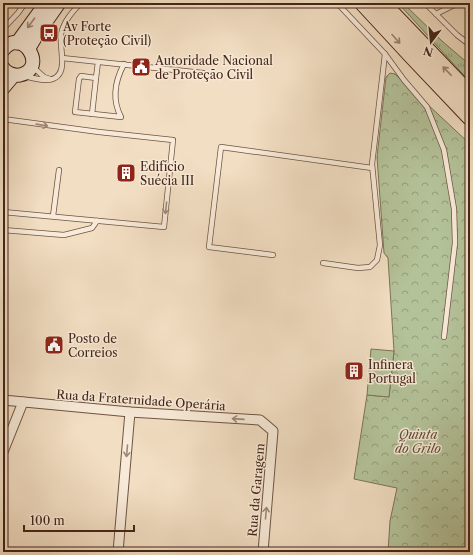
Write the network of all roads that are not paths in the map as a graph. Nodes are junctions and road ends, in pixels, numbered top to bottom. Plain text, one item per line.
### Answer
1 (8, 3) edge
2 (25, 3) edge
3 (46, 3) edge
4 (59, 3) edge
5 (81, 3) edge
6 (337, 3) edge
7 (356, 3) edge
8 (425, 3) edge
9 (458, 3) edge
10 (372, 5) edge
11 (3, 6) edge
12 (436, 14) junction
13 (3, 30) edge
14 (470, 46) edge
15 (12, 47) edge
16 (385, 54) junction
17 (62, 58) junction
18 (98, 62) junction
19 (124, 64) junction
20 (32, 65) junction
21 (3, 68) edge
22 (203, 73) dead end
23 (18, 75) junction
24 (96, 78) junction
25 (52, 79) junction
26 (3, 88) edge
27 (470, 95) edge
28 (92, 114) junction
29 (470, 117) edge
30 (3, 120) edge
31 (372, 168) junction
32 (59, 170) dead end
33 (3, 212) edge
34 (53, 216) junction
35 (97, 221) junction
36 (3, 230) edge
37 (273, 255) dead end
38 (323, 263) dead end
39 (444, 337) dead end
40 (3, 400) edge
41 (23, 402) junction
42 (130, 412) junction
43 (273, 431) joint
44 (3, 452) edge
45 (118, 552) edge
46 (263, 552) edge

1 - 11 lane
2 - 13 lane
3 -> 15 street
4 - 15 street
5 - 17 lane
6 - 16 lane
7 - 10 highway
8 - 12 lane
9 - 12 lane
27 -> 10 highway
10 -> 29 highway
12 - 14 lane
15 - 20 street
16 - 31 lane
16 - 39 lane
17 - 18 lane
17 - 25 lane
18 - 19 lane
18 - 24 lane
19 - 22 lane
19 - 28 lane
20 - 23 street
20 - 25 lane
21 - 23 street
23 - 25 lane
23 - 26 street
24 - 28 lane
24 - 28 lane
30 -> 35 lane
31 - 37 lane
31 - 38 lane
32 - 34 lane
33 - 34 lane
34 - 35 lane
35 - 36 lane
40 - 41 street, Rua da Fraternidade Operária
41 - 42 street, Rua da Fraternidade Operária
41 - 44 street
43 -> 42 street, Rua da Fraternidade Operária
42 -> 45 street
46 -> 43 street, Rua da Garagem

